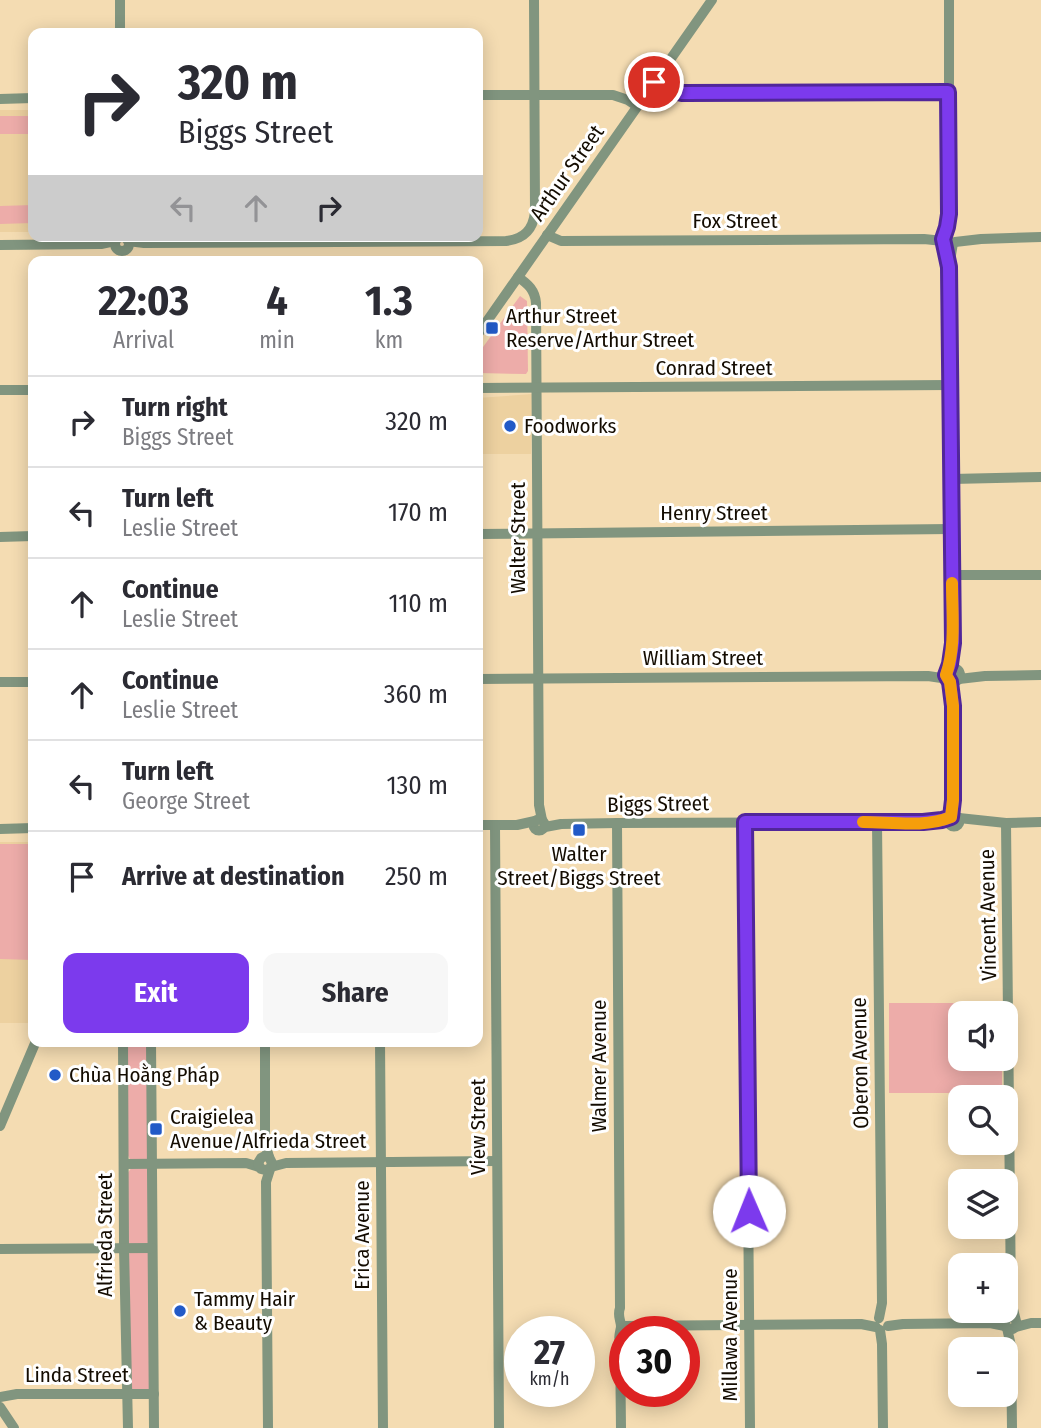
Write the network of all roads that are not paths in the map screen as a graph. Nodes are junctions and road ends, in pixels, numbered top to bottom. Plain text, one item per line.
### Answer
1 (120, 0) edge
2 (534, 0) edge
3 (712, 0) edge
4 (948, 0) edge
5 (120, 28) edge
6 (654, 82) junction
7 (948, 92) junction
8 (483, 95) edge
9 (535, 95) junction
10 (28, 98) edge
11 (0, 99) edge
12 (637, 106) junction
13 (547, 235) junction
14 (1041, 237) edge
15 (949, 239) junction
16 (483, 241) edge
17 (325, 242) edge
18 (0, 245) edge
19 (122, 245) edge
20 (518, 277) junction
21 (483, 327) edge
22 (950, 385) junction
23 (483, 388) edge
24 (537, 388) junction
25 (0, 390) edge
26 (28, 390) edge
27 (1041, 477) edge
28 (952, 480) junction
29 (951, 529) junction
30 (537, 533) junction
31 (483, 534) edge
32 (28, 536) edge
33 (0, 537) edge
34 (951, 575) junction
35 (1041, 575) edge
36 (1041, 675) edge
37 (953, 676) junction
38 (483, 679) edge
39 (538, 679) junction
40 (0, 682) edge
41 (28, 682) edge
42 (954, 820) junction
43 (745, 822) junction
44 (877, 822) junction
45 (1041, 822) edge
46 (539, 823) junction
47 (617, 823) junction
48 (1006, 823) junction
49 (483, 825) edge
50 (495, 825) junction
51 (28, 828) edge
52 (0, 829) edge
53 (33, 1047) edge
54 (123, 1047) edge
55 (151, 1047) edge
56 (265, 1047) edge
57 (380, 1047) edge
58 (0, 1126) edge
59 (497, 1161) junction
60 (381, 1162) junction
61 (265, 1163) junction
62 (124, 1164) junction
63 (152, 1164) junction
64 (124, 1248) junction
65 (152, 1248) junction
66 (0, 1249) edge
67 (1010, 1253) edge
68 (618, 1316) edge
69 (990, 1323) edge
70 (1011, 1323) edge
71 (1018, 1323) edge
72 (1036, 1323) edge
73 (882, 1324) junction
74 (700, 1326) edge
75 (750, 1326) junction
76 (127, 1394) junction
77 (154, 1394) junction
78 (0, 1397) edge
79 (0, 1407) edge
80 (621, 1407) edge
81 (14, 1428) edge
82 (128, 1428) edge
83 (154, 1428) edge
84 (268, 1428) edge
85 (383, 1428) edge
86 (499, 1428) edge
87 (621, 1428) edge
88 (750, 1428) edge
89 (883, 1428) edge
90 (1012, 1428) edge

1 - 5 street
2 - 9 street
3 - 6 street, Arthur Street
4 - 7 street
6 - 7 street
6 - 12 street, Arthur Street
7 - 15 street
8 - 9 street
9 - 12 street
9 - 16 street
10 - 11 street
12 - 13 street, Arthur Street
13 - 15 street, Fox Street
13 - 20 street, Arthur Street
14 - 15 street, Fox Street
15 - 22 street
17 - 19 street
18 - 19 street
20 - 21 street, Arthur Street
20 - 24 street, Walter Street
22 - 24 street, Conrad Street
22 - 28 street
23 - 24 street, Conrad Street
24 - 30 street, Walter Street
25 - 26 street
27 - 28 street
28 - 29 street
29 - 30 street, Henry Street
29 - 34 street
30 - 31 street, Henry Street
30 - 39 street, Walter Street
32 - 33 street
34 - 35 street
34 - 37 street
36 - 37 street, William Street
37 - 39 street, William Street
37 - 42 street
38 - 39 street, William Street
39 - 46 street, Walter Street
40 - 41 street
42 - 44 street, Biggs Street
42 - 48 street, Biggs Street
43 - 44 street, Biggs Street
43 - 47 street, Biggs Street
43 - 75 street, Millawa Avenue
44 - 73 street, Oberon Avenue
45 - 48 street, Biggs Street
46 - 47 street, Biggs Street
46 - 50 street, Biggs Street
47 - 68 street, Walmer Avenue
48 - 67 street, Vincent Avenue
49 - 50 street, Biggs Street
50 - 59 street, View Street
51 - 52 street
53 - 58 street
54 - 62 street, Alfrieda Street
55 - 63 street
56 - 61 street
57 - 60 street, Erica Avenue
59 - 60 street
59 - 86 street, View Street
60 - 61 street
60 - 85 street, Erica Avenue
61 - 63 street
61 - 84 street
62 - 63 street
62 - 64 street, Alfrieda Street
63 - 65 street
64 - 65 street
64 - 66 street
64 - 76 street, Alfrieda Street
65 - 77 street
69 - 73 street
70 - 90 street, Vincent Avenue
71 - 72 street
73 - 75 street
73 - 89 street, Oberon Avenue
74 - 75 street
75 - 88 street, Millawa Avenue
76 - 77 street, Linda Street
76 - 78 street, Linda Street
76 - 82 street, Alfrieda Street
77 - 83 street
79 - 81 street
80 - 87 street, Walmer Avenue

